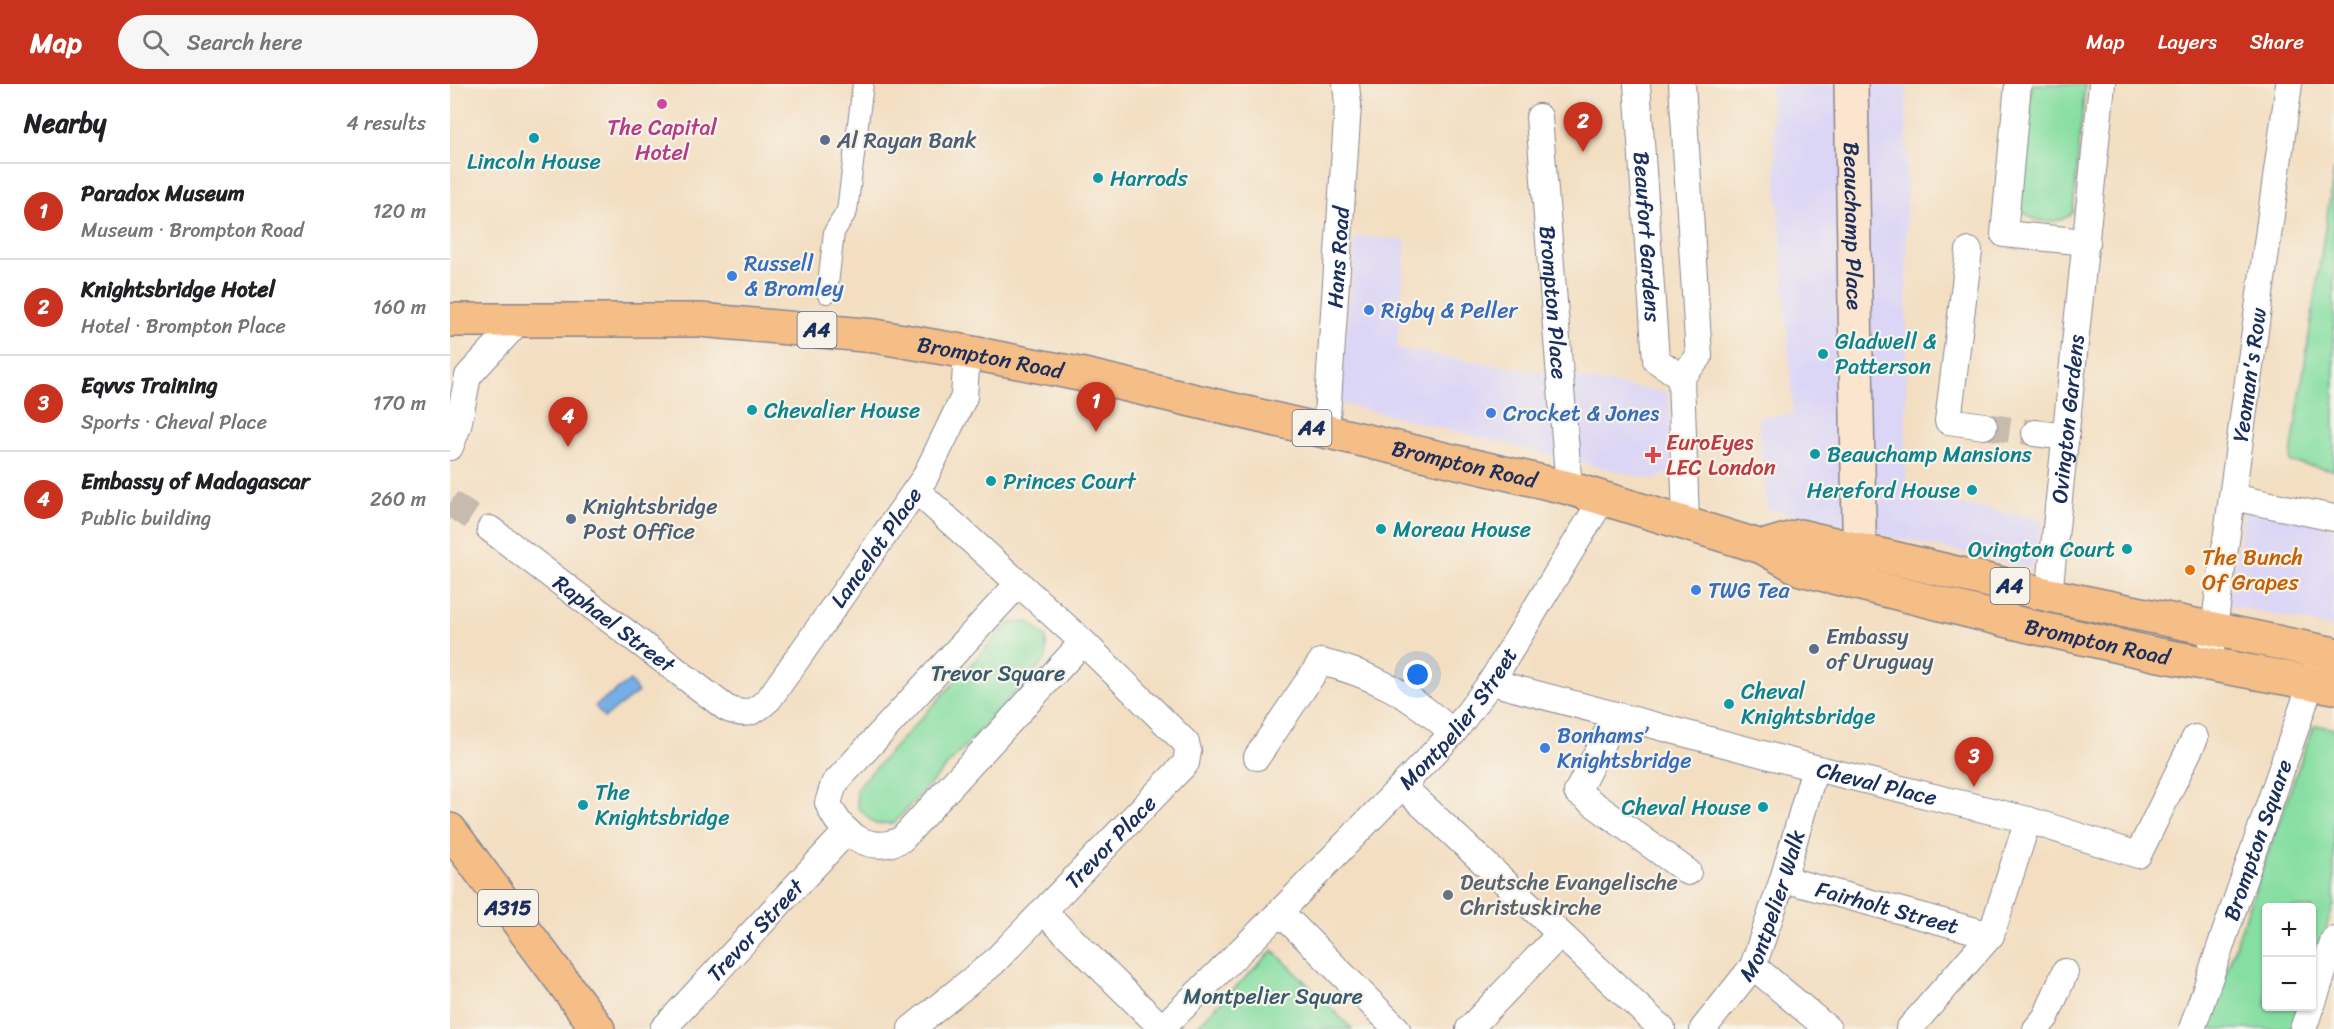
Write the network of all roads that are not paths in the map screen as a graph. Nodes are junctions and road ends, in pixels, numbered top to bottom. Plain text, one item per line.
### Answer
1 (863, 84) edge
2 (1346, 84) edge
3 (1637, 84) edge
4 (1682, 84) edge
5 (1851, 84) edge
6 (2018, 84) edge
7 (2102, 84) edge
8 (2289, 84) edge
9 (1539, 117) dead end
10 (2087, 242) junction
11 (1969, 251) dead end
12 (827, 293) dead end
13 (450, 320) edge
14 (520, 320) junction
15 (967, 352) junction
16 (1681, 377) junction
17 (1984, 426) tunnel mouth
18 (453, 431) edge
19 (1326, 431) junction
20 (2035, 433) tunnel mouth
21 (2066, 437) junction
22 (1569, 488) junction
23 (916, 490) junction
24 (2232, 497) junction
25 (1603, 498) junction
26 (2334, 518) edge
27 (1686, 522) junction
28 (490, 529) tunnel mouth
29 (1762, 547) junction
30 (1859, 549) junction
31 (1019, 583) junction
32 (1860, 584) junction
33 (2049, 595) junction
34 (2214, 630) junction
35 (1083, 642) junction
36 (2328, 652) edge
37 (2209, 664) junction
38 (1491, 682) junction
39 (2323, 685) edge
40 (740, 715) joint
41 (1616, 715) junction
42 (1453, 734) junction
43 (2195, 738) dead end
44 (1257, 757) dead end
45 (1815, 768) junction
46 (1403, 787) junction
47 (2028, 820) junction
48 (450, 830) edge
49 (847, 831) junction
50 (1688, 872) dead end
51 (1783, 879) junction
52 (1043, 910) junction
53 (1280, 912) junction
54 (1559, 935) junction
55 (1991, 935) junction
56 (2334, 940) edge
57 (1753, 966) junction
58 (2065, 972) dead end
59 (2316, 992) edge
60 (2309, 1011) edge
61 (1162, 1028) edge
62 (598, 1029) edge
63 (663, 1029) edge
64 (911, 1029) edge
65 (1397, 1029) edge
66 (1469, 1029) edge
67 (1662, 1029) edge
68 (1703, 1029) edge
69 (1828, 1029) edge
70 (1909, 1029) edge
71 (2036, 1029) edge
72 (2192, 1029) edge
73 (2303, 1029) edge

1 - 12 street
2 - 19 street, Hans Road
3 - 16 street, Beaufort Gardens
4 - 16 street, Beaufort Gardens
5 - 30 main road, Beauchamp Place
6 - 10 street
7 - 10 street, Ovington Gardens
8 - 24 street, Yeoman's Row
9 - 22 street, Brompton Place
10 - 21 street, Ovington Gardens
11 - 17 street
13 - 14 main road, Brompton Road / A4
14 - 15 main road, Brompton Road / A4
14 - 18 street
15 - 19 main road, Brompton Road / A4
15 - 23 street, Lancelot Place
16 - 27 street
19 - 22 main road, Brompton Road / A4
20 - 21 street
21 - 33 street, Ovington Gardens
22 - 25 main road, Brompton Road / A4
23 - 31 street
23 - 40 street, Lancelot Place
24 - 26 street
24 - 34 street, Yeoman's Row
25 - 27 main road, Brompton Road / A4
25 - 38 street, Montpelier Street
27 - 29 main road, Brompton Road / A4
28 - 40 street, Raphael Street
29 - 30 main road, Brompton Road / A4
29 - 32 main road, Brompton Road / A4
30 - 32 main road, Beauchamp Place
30 - 33 main road, Brompton Road / A4
31 - 35 street
31 - 49 street
32 - 37 main road, Brompton Road / A4
33 - 34 main road, Brompton Road / A4
34 - 36 main road, Brompton Road / A4
34 - 37 street, Yeoman's Row
35 - 49 street
35 - 52 street, Trevor Place
36 - 39 street, Brompton Square
37 - 39 main road, Brompton Road / A4
38 - 41 street, Cheval Place
38 - 42 street, Montpelier Street
39 - 72 street, Brompton Square
41 - 45 street, Cheval Place
41 - 50 street
42 - 44 street
42 - 46 street, Montpelier Street
43 - 47 street, Cheval Place
45 - 47 street, Cheval Place
45 - 51 street, Montpelier Walk
46 - 53 street, Montpelier Street
46 - 54 street
47 - 55 street
48 - 62 main road, A315
49 - 63 street, Trevor Street
51 - 55 street, Fairholt Street
51 - 57 street, Montpelier Walk
52 - 61 street
52 - 64 street, Trevor Place
53 - 61 street
53 - 65 street
54 - 66 street
54 - 67 street
55 - 70 street
56 - 59 street
57 - 68 street, Montpelier Walk
57 - 69 street
58 - 71 street
60 - 73 street

